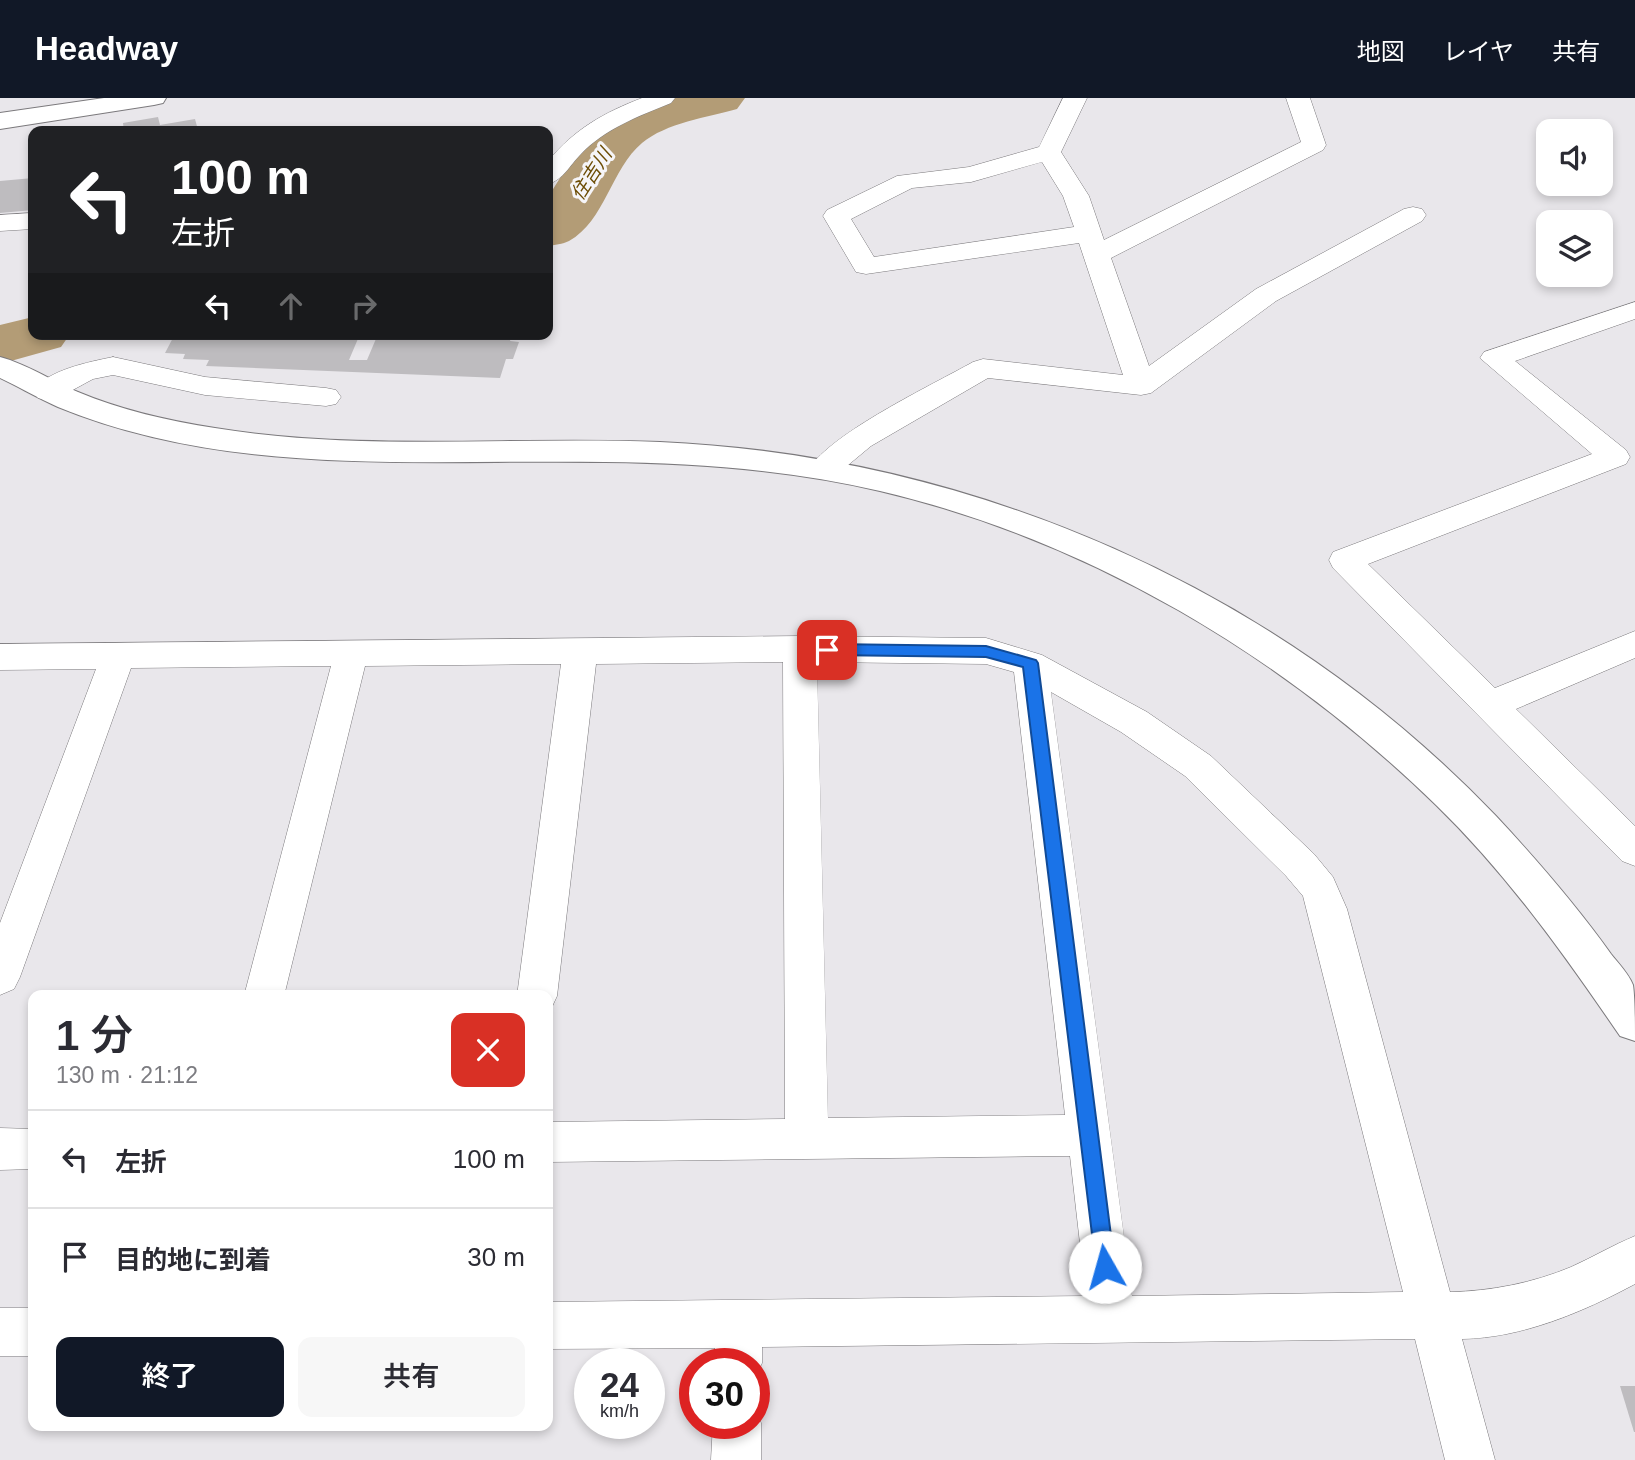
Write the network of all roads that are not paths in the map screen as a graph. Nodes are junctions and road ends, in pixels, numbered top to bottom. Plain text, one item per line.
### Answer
1 (37, 98) edge
2 (153, 98) edge
3 (663, 98) edge
4 (1075, 98) edge
5 (1298, 98) edge
6 (0, 104) edge
7 (0, 121) edge
8 (1049, 152) junction
9 (553, 170) edge
10 (1413, 215) dead end
11 (28, 220) edge
12 (0, 223) edge
13 (1093, 244) junction
14 (1635, 310) edge
15 (2, 368) edge
16 (1140, 386) junction
17 (48, 391) junction
18 (326, 397) dead end
19 (824, 469) junction
20 (1635, 644) edge
21 (800, 649) junction
22 (580, 652) junction
23 (351, 654) junction
24 (118, 656) junction
25 (0, 657) edge
26 (1030, 663) junction
27 (1490, 705) junction
28 (1635, 850) edge
29 (0, 977) edge
30 (266, 990) edge
31 (538, 990) edge
32 (1635, 1021) edge
33 (1088, 1135) junction
34 (807, 1138) junction
35 (553, 1142) edge
36 (0, 1149) edge
37 (28, 1149) edge
38 (1635, 1259) edge
39 (1433, 1317) junction
40 (1112, 1319) junction
41 (553, 1326) edge
42 (738, 1343) edge
43 (737, 1439) edge
44 (736, 1460) edge
45 (1470, 1460) edge

1 - 6 street
2 - 7 street
3 - 9 street
4 - 8 street
5 - 13 street
8 - 13 street
8 - 13 street
10 - 16 street
11 - 12 street
13 - 16 street
14 - 27 street
15 - 17 street
16 - 19 street
17 - 18 street
17 - 19 street
19 - 32 street
20 - 27 street
21 - 22 street
21 - 26 street
21 - 34 street
22 - 23 street
22 - 31 street
23 - 24 street
23 - 30 street
24 - 25 street
24 - 29 street
26 - 33 street
26 - 39 street
27 - 28 street
33 - 34 street
33 - 40 street
34 - 35 street
36 - 37 street
38 - 39 street
39 - 40 street
39 - 45 street
40 - 42 street
41 - 42 street
43 - 44 street

